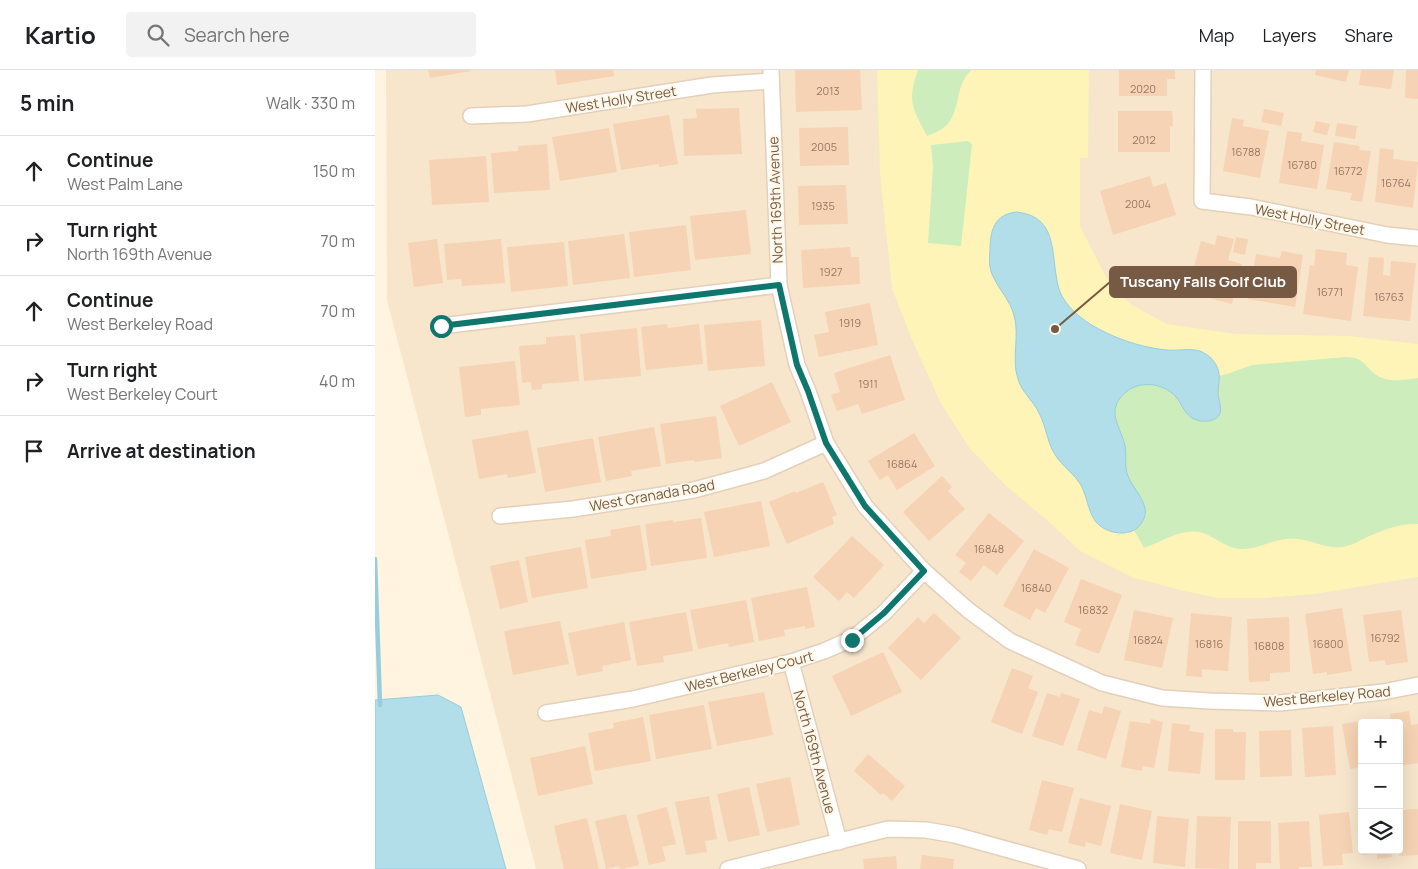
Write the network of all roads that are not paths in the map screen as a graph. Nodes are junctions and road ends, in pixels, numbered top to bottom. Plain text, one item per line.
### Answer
1 (1203, 70) edge
2 (771, 76) edge
3 (471, 116) dead end
4 (1418, 238) edge
5 (779, 285) junction
6 (441, 326) dead end
7 (826, 443) junction
8 (500, 516) dead end
9 (924, 571) junction
10 (791, 662) junction
11 (1418, 686) edge
12 (546, 713) dead end
13 (839, 842) junction
14 (728, 869) edge
15 (1078, 869) edge

1 - 4 street, West Holly Street
2 - 3 street, West Holly Street
2 - 5 street, North 169th Avenue
5 - 6 street
5 - 7 street, North 169th Avenue
7 - 8 street, West Granada Road
7 - 9 street, West Berkeley Road
9 - 10 street, West Berkeley Court
9 - 11 street, West Berkeley Road
10 - 12 street, West Berkeley Court
10 - 13 street, North 169th Avenue
13 - 14 street
13 - 15 street

